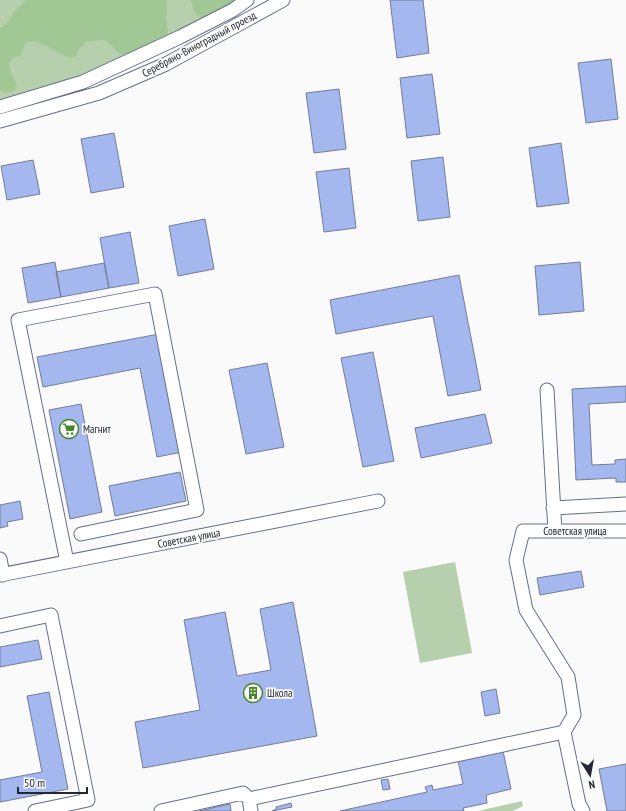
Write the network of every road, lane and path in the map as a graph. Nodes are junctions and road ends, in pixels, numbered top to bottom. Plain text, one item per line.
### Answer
1 (247, 0) edge
2 (283, 0) edge
3 (0, 107) edge
4 (0, 121) edge
5 (547, 390) dead end
6 (378, 500) dead end
7 (626, 504) edge
8 (554, 508) junction
9 (555, 531) junction
10 (626, 531) edge
11 (81, 534) dead end
12 (0, 559) edge
13 (67, 562) junction
14 (1, 575) edge
15 (0, 626) edge
16 (564, 732) junction
17 (250, 805) edge
18 (34, 811) edge
19 (161, 811) edge
20 (583, 811) edge

1 - 3 street
2 - 4 street, Серебряно-Виноградный проезд
5 - 8 street
6 - 13 street, Советская улица
7 - 8 street
8 - 9 street
9 - 10 street, Советская улица
9 - 16 street, Советская улица
11 - 13 street
12 - 14 street
13 - 14 street, Советская улица
15 - 18 street
16 - 17 street
16 - 20 street
17 - 19 street

